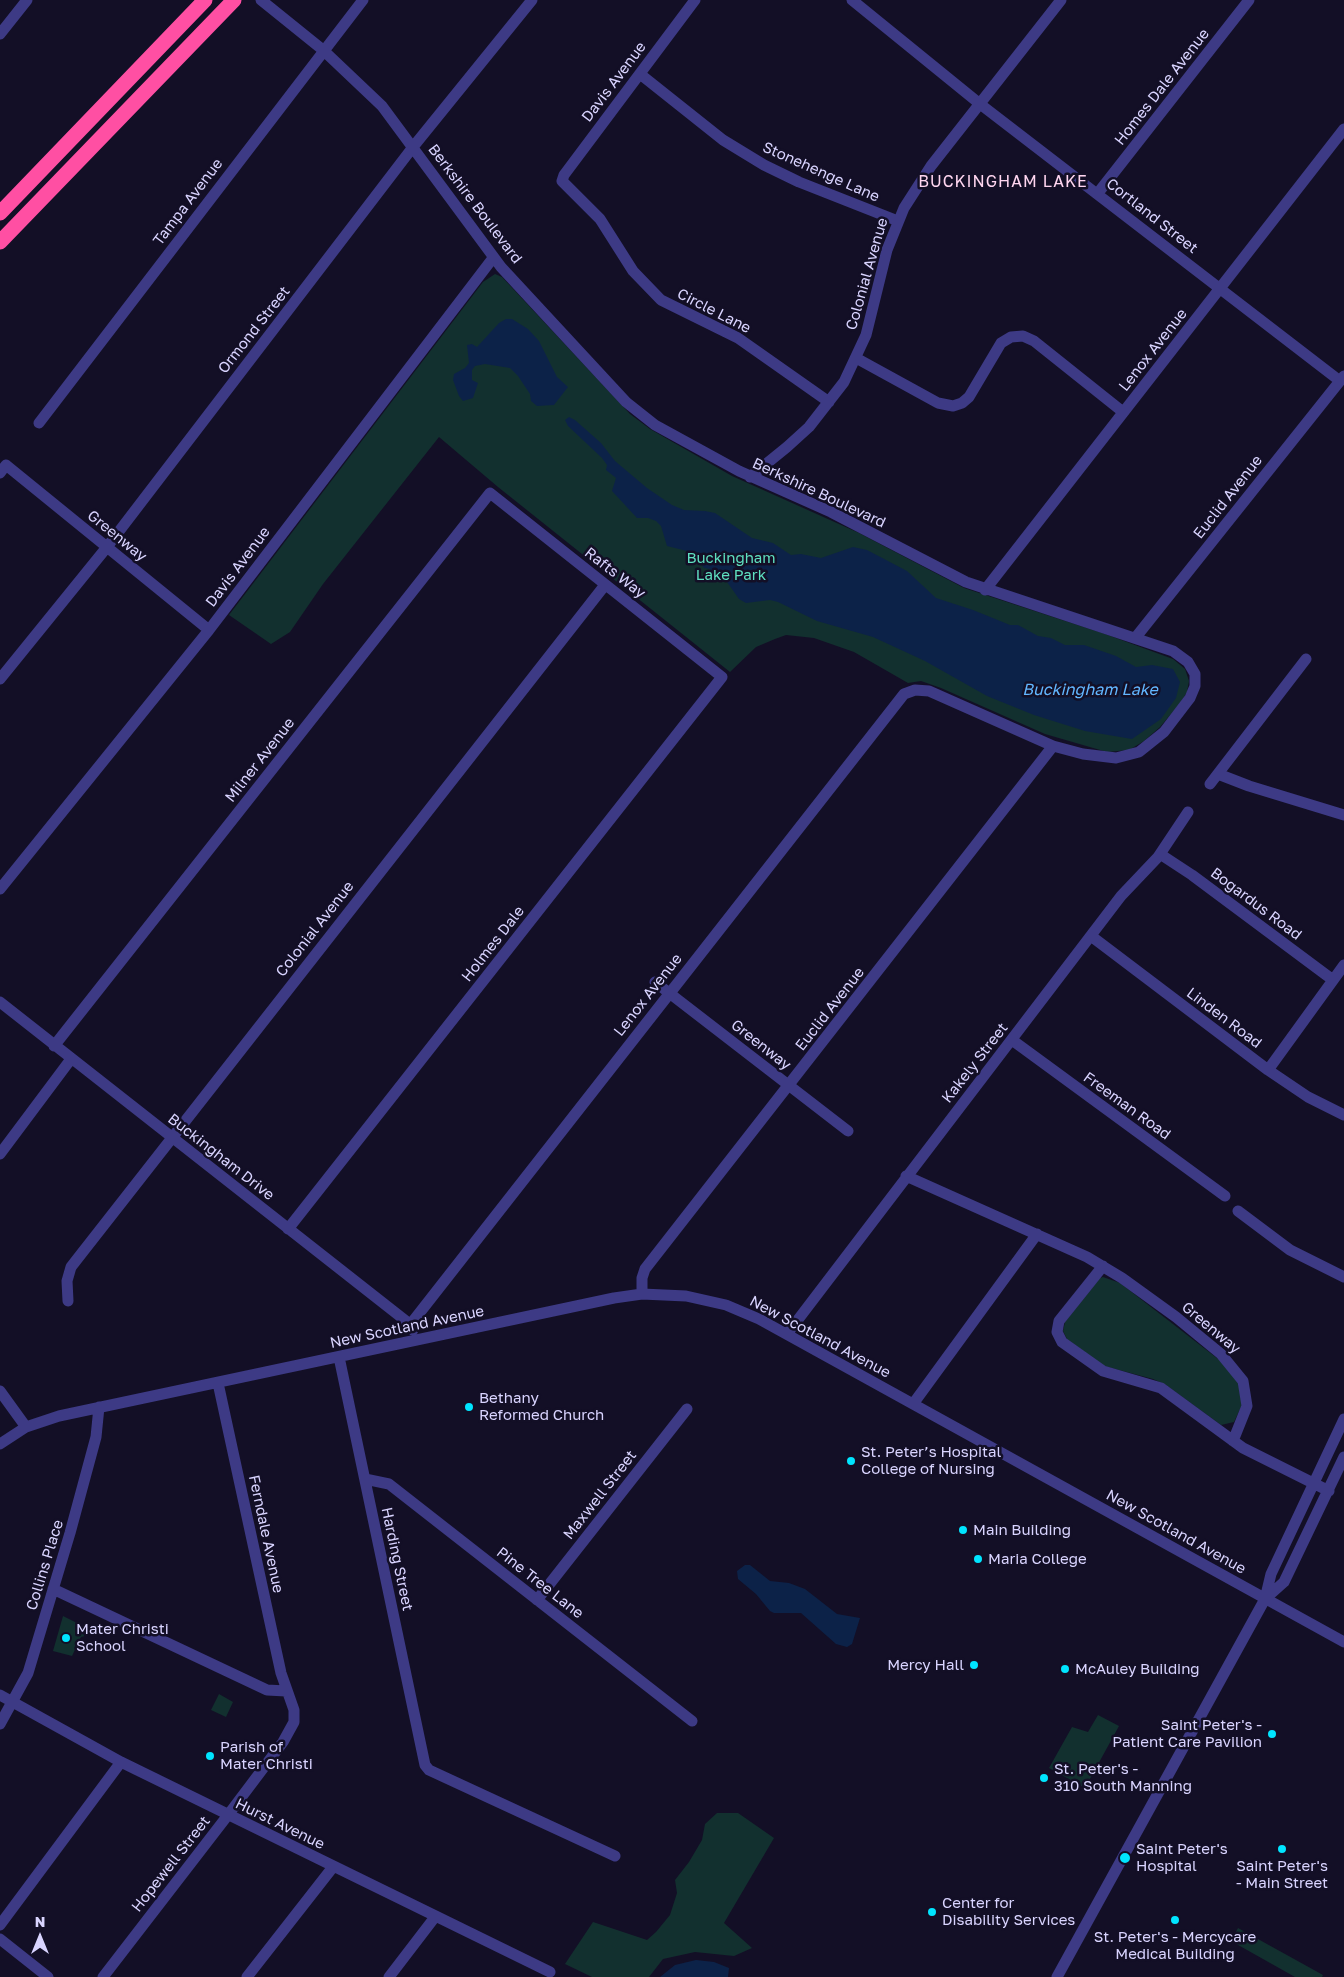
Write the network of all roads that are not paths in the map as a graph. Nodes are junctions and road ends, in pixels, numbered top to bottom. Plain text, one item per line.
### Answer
1 (26, 0) edge
2 (205, 0) edge
3 (234, 0) edge
4 (261, 0) edge
5 (363, 0) edge
6 (532, 0) edge
7 (695, 0) edge
8 (852, 0) edge
9 (1061, 0) edge
10 (1249, 0) edge
11 (868, 5) edge
12 (0, 34) edge
13 (323, 50) junction
14 (640, 74) junction
15 (980, 104) junction
16 (1344, 129) edge
17 (413, 147) junction
18 (564, 184) joint
19 (1098, 193) junction
20 (0, 213) edge
21 (898, 221) junction
22 (0, 242) edge
23 (493, 258) junction
24 (1221, 288) junction
25 (856, 358) junction
26 (1342, 378) edge
27 (829, 402) junction
28 (1123, 412) junction
29 (39, 423) dead end
30 (3, 469) edge
31 (750, 477) junction
32 (490, 493) joint
33 (107, 547) junction
34 (605, 584) junction
35 (984, 590) junction
36 (209, 630) junction
37 (1136, 637) junction
38 (1306, 659) dead end
39 (722, 677) joint
40 (0, 679) edge
41 (915, 690) joint
42 (1053, 746) junction
43 (1218, 774) junction
44 (1210, 784) dead end
45 (1188, 812) dead end
46 (1344, 815) edge
47 (1160, 854) junction
48 (0, 889) edge
49 (1091, 936) junction
50 (1344, 965) edge
51 (1332, 980) junction
52 (655, 982) dead end
53 (669, 993) junction
54 (0, 1002) edge
55 (1012, 1040) junction
56 (54, 1046) junction
57 (71, 1059) junction
58 (1268, 1070) junction
59 (789, 1085) junction
60 (1344, 1115) edge
61 (848, 1131) dead end
62 (170, 1137) junction
63 (0, 1154) edge
64 (906, 1176) junction
65 (1225, 1196) dead end
66 (1238, 1211) dead end
67 (288, 1229) junction
68 (1037, 1234) junction
69 (1103, 1266) junction
70 (1344, 1278) edge
71 (642, 1294) junction
72 (68, 1301) dead end
73 (410, 1325) junction
74 (787, 1334) junction
75 (416, 1340) junction
76 (339, 1357) junction
77 (218, 1383) junction
78 (0, 1392) edge
79 (913, 1404) junction
80 (100, 1407) junction
81 (687, 1409) dead end
82 (1344, 1420) edge
83 (26, 1426) junction
84 (1232, 1441) junction
85 (0, 1444) edge
86 (1344, 1457) edge
87 (364, 1479) junction
88 (1315, 1484) junction
89 (1329, 1490) junction
90 (53, 1589) junction
91 (1265, 1599) junction
92 (537, 1600) junction
93 (1344, 1642) edge
94 (286, 1691) junction
95 (0, 1695) edge
96 (12, 1703) junction
97 (692, 1722) dead end
98 (0, 1724) edge
99 (121, 1762) junction
100 (228, 1815) junction
101 (615, 1856) dead end
102 (334, 1867) junction
103 (435, 1917) junction
104 (0, 1925) edge
105 (0, 1940) edge
106 (48, 1977) edge
107 (103, 1977) edge
108 (247, 1977) edge
109 (389, 1977) edge
110 (532, 1977) edge
111 (1058, 1977) edge

1 - 12 street
2 - 20 highway
3 - 22 highway
4 - 13 street, Berkshire Boulevard
5 - 13 street, Tampa Avenue
6 - 17 street, Ormond Street
7 - 14 street, Davis Avenue
8 - 11 street, Cortland Street
9 - 15 street, Colonial Avenue
10 - 19 street, Homes Dale Avenue
11 - 15 street, Cortland Street
13 - 17 street, Berkshire Boulevard
13 - 29 street, Tampa Avenue
14 - 18 street, Davis Avenue
14 - 21 street, Stonehenge Lane
15 - 19 street, Cortland Street
15 - 21 street, Colonial Avenue
16 - 24 street, Lenox Avenue
17 - 23 street, Berkshire Boulevard
17 - 33 street, Ormond Street
18 - 27 street, Circle Lane
19 - 24 street, Cortland Street
21 - 25 street, Colonial Avenue
23 - 31 street, Berkshire Boulevard
23 - 36 street, Davis Avenue
24 - 26 street, Cortland Street
24 - 28 street, Lenox Avenue
25 - 27 street, Colonial Avenue
25 - 28 street
26 - 37 street, Euclid Avenue
27 - 31 street, Colonial Avenue
28 - 35 street, Lenox Avenue
30 - 33 street, Greenway
31 - 35 street, Berkshire Boulevard
32 - 34 street, Rafts Way
32 - 56 street, Milner Avenue
33 - 36 street, Greenway
33 - 40 street, Ormond Street
34 - 39 street, Rafts Way
34 - 62 street, Colonial Avenue
35 - 37 street, Berkshire Boulevard
36 - 48 street, Davis Avenue
37 - 42 street, Berkshire Boulevard
38 - 43 street
39 - 67 street, Holmes Dale
41 - 42 street, Berkshire Boulevard
41 - 53 street, Lenox Avenue
42 - 59 street, Euclid Avenue
43 - 44 street
43 - 46 street
45 - 47 street, Kakely Street
47 - 49 street, Kakely Street
47 - 51 street, Bogardus Road
49 - 55 street, Kakely Street
49 - 58 street, Linden Road
50 - 51 street
51 - 58 street
52 - 53 street, Greenway
53 - 59 street, Greenway
53 - 73 street, Lenox Avenue
54 - 56 street, Buckingham Drive
55 - 64 street, Kakely Street
55 - 65 street, Freeman Road
56 - 57 street, Buckingham Drive
57 - 62 street, Buckingham Drive
57 - 63 street
58 - 60 street, Linden Road
59 - 61 street, Greenway
59 - 71 street, Euclid Avenue
62 - 67 street, Buckingham Drive
62 - 72 street, Colonial Avenue
64 - 68 street, Greenway
64 - 74 street, Kakely Street
66 - 70 street
67 - 73 street, Buckingham Drive
68 - 69 street, Greenway
68 - 79 street
69 - 84 street, Greenway
69 - 84 street
71 - 74 street, New Scotland Avenue
71 - 75 street, New Scotland Avenue
73 - 75 street, Buckingham Drive
74 - 79 street, New Scotland Avenue
75 - 76 street, New Scotland Avenue
76 - 77 street, New Scotland Avenue
76 - 87 street, Harding Street
77 - 80 street, New Scotland Avenue
77 - 94 street, Ferndale Avenue
78 - 83 street
79 - 91 street, New Scotland Avenue
80 - 83 street, New Scotland Avenue
80 - 90 street, Collins Place
81 - 92 street, Maxwell Street
82 - 88 street
83 - 85 street, New Scotland Avenue
84 - 88 street
86 - 89 street
87 - 92 street, Pine Tree Lane
87 - 101 street, Harding Street
88 - 89 street
88 - 91 street
89 - 91 street
90 - 94 street
90 - 96 street, Collins Place
91 - 93 street, New Scotland Avenue
91 - 111 street
92 - 97 street, Pine Tree Lane
94 - 100 street, Hopewell Street
95 - 96 street, Hurst Avenue
96 - 98 street, Collins Place
96 - 99 street, Hurst Avenue
99 - 100 street, Hurst Avenue
99 - 104 street
100 - 102 street, Hurst Avenue
100 - 107 street, Hopewell Street
102 - 103 street, Hurst Avenue
102 - 108 street
103 - 109 street
103 - 110 street, Hurst Avenue
105 - 106 street

